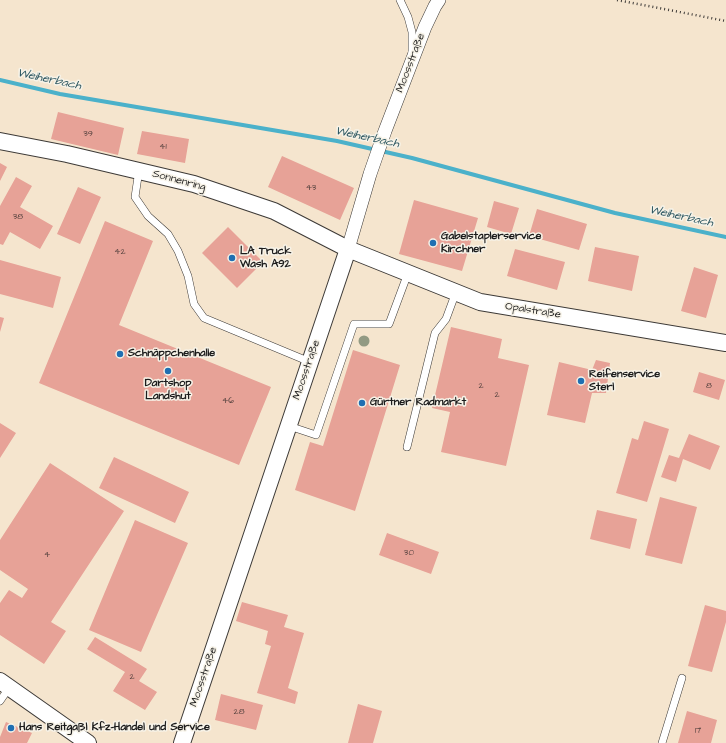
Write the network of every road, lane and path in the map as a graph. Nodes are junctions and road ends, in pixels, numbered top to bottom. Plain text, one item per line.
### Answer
1 (400, 0) edge
2 (439, 0) edge
3 (617, 0) edge
4 (726, 21) edge
5 (412, 63) junction
6 (0, 141) edge
7 (139, 170) junction
8 (348, 249) junction
9 (408, 273) junction
10 (456, 292) junction
11 (726, 343) edge
12 (310, 362) junction
13 (288, 426) junction
14 (407, 447) dead end
15 (682, 678) dead end
16 (5, 685) edge
17 (0, 701) edge
18 (88, 743) edge
19 (182, 743) edge
20 (662, 743) edge

1 - 5 lane
2 - 5 street, Moosstraße
3 - 4 path
5 - 8 street, Moosstraße
6 - 7 street, Sonnenring
7 - 8 street, Sonnenring
7 - 12 lane
8 - 9 street, Opalstraße
8 - 12 street, Moosstraße
9 - 10 street, Opalstraße
9 - 13 lane
10 - 11 street, Opalstraße
10 - 14 lane
12 - 13 street, Moosstraße
13 - 19 street, Moosstraße
15 - 20 lane
16 - 17 lane
16 - 18 street

